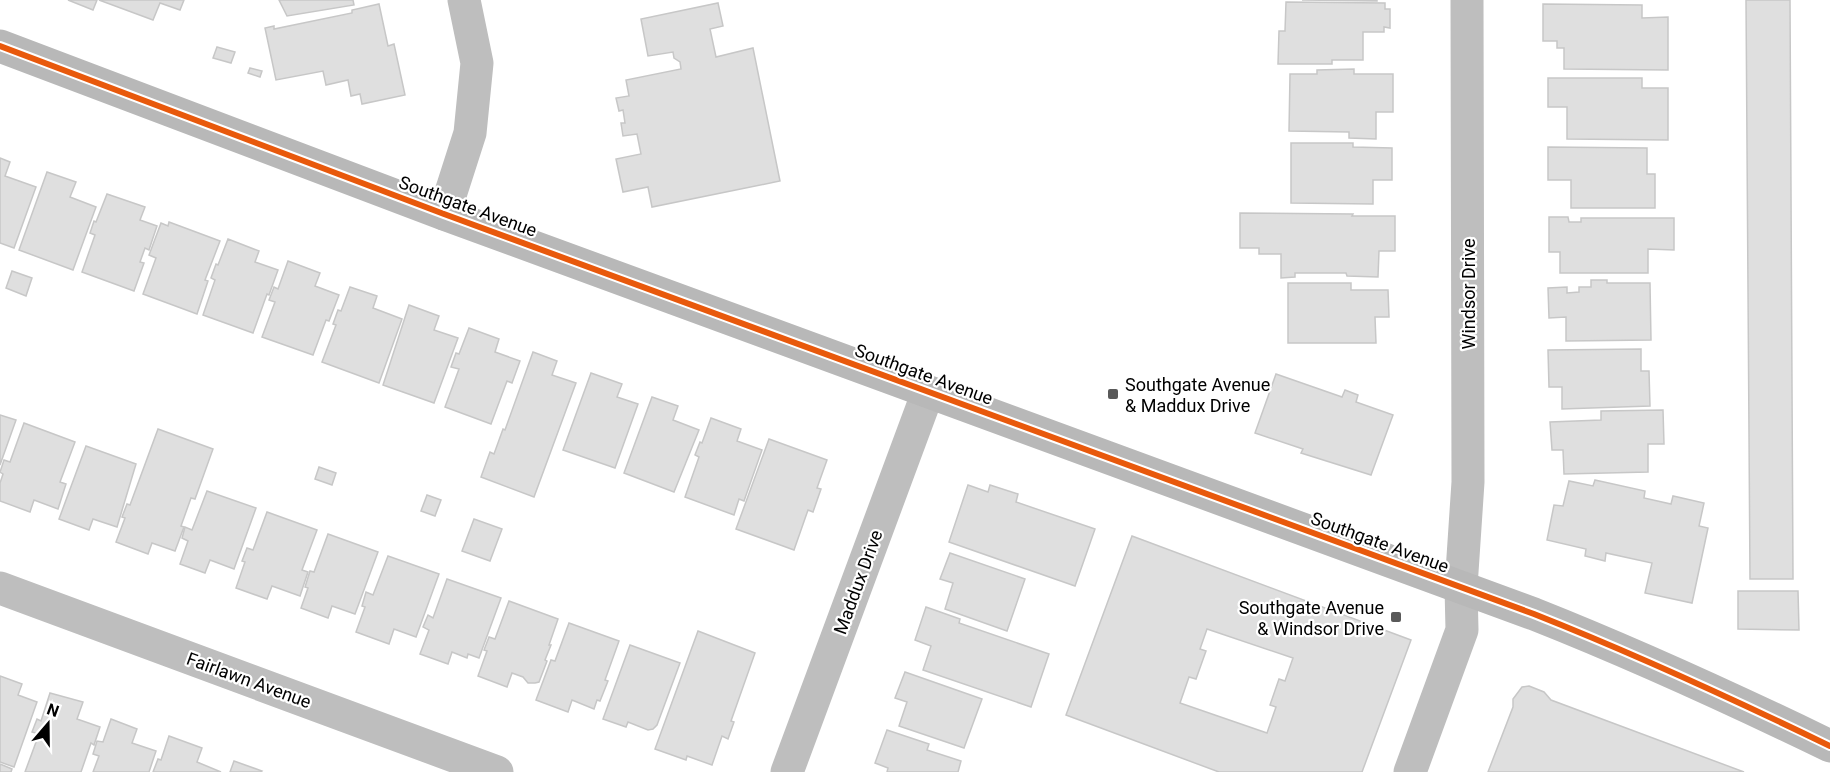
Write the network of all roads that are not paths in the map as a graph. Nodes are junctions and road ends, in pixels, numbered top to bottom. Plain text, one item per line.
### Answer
1 (464, 0) edge
2 (1467, 0) edge
3 (0, 46) edge
4 (444, 214) junction
5 (928, 392) junction
6 (1461, 587) junction
7 (0, 588) edge
8 (1830, 746) edge
9 (497, 772) edge
10 (787, 772) edge
11 (1410, 772) edge

1 - 4 street
2 - 6 street, Windsor Drive
3 - 4 street, Southgate Avenue
4 - 5 street, Southgate Avenue
5 - 6 street, Southgate Avenue
5 - 10 street, Maddux Drive
6 - 8 street, Southgate Avenue
6 - 11 street, Windsor Drive
7 - 9 street, Fairlawn Avenue

